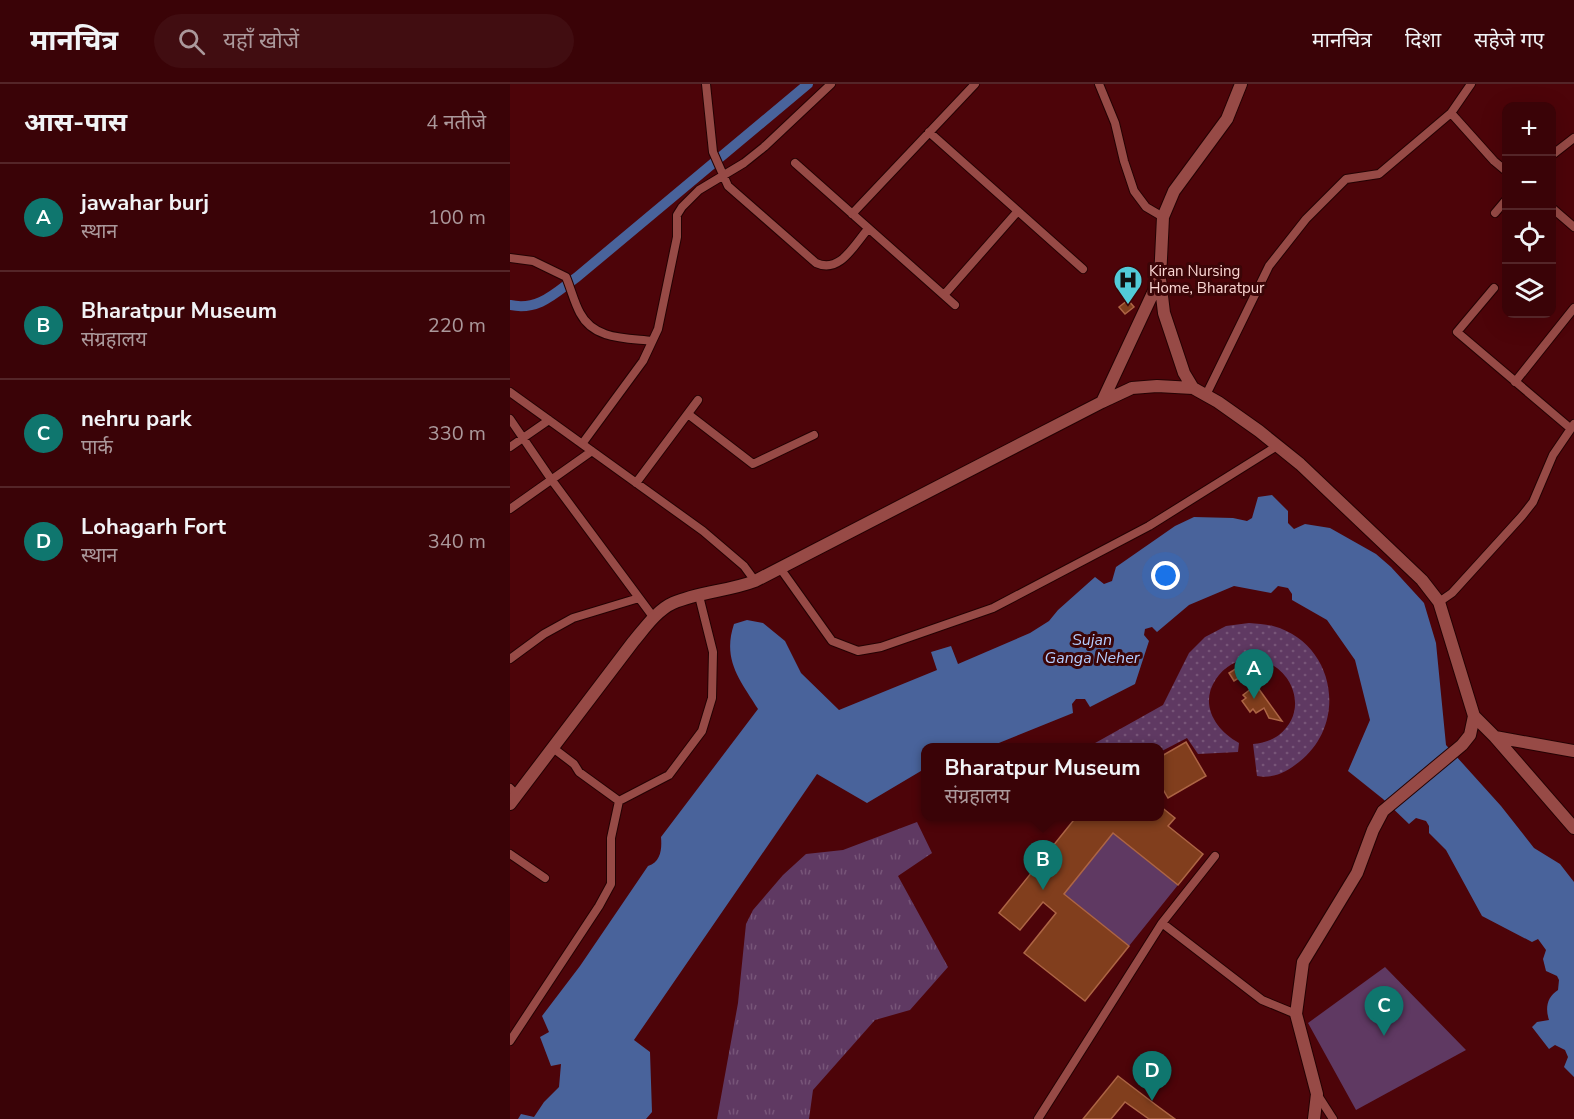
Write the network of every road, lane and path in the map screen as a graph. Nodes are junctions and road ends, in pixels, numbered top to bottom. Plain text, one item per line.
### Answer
1 (706, 84) edge
2 (831, 84) edge
3 (975, 84) edge
4 (1099, 84) edge
5 (1241, 84) edge
6 (1471, 84) edge
7 (1451, 113) junction
8 (929, 132) junction
9 (1574, 138) edge
10 (1556, 151) edge
11 (795, 163) dead end
12 (1502, 168) edge
13 (724, 176) junction
14 (1502, 205) edge
15 (1553, 210) edge
16 (1018, 211) junction
17 (1495, 213) dead end
18 (852, 214) junction
19 (1163, 217) junction
20 (1574, 227) edge
21 (868, 229) junction
22 (510, 258) edge
23 (1083, 269) dead end
24 (1160, 279) junction
25 (1494, 288) dead end
26 (944, 295) junction
27 (955, 305) dead end
28 (1574, 308) edge
29 (652, 341) junction
30 (1515, 382) junction
31 (1193, 388) junction
32 (510, 392) edge
33 (1206, 395) junction
34 (698, 400) dead end
35 (1102, 402) junction
36 (687, 414) junction
37 (510, 419) edge
38 (549, 420) junction
39 (1572, 426) edge
40 (814, 435) dead end
41 (523, 438) junction
42 (582, 444) junction
43 (1277, 446) junction
44 (510, 447) edge
45 (592, 451) junction
46 (551, 479) junction
47 (636, 483) junction
48 (510, 509) edge
49 (780, 568) junction
50 (755, 581) junction
51 (699, 596) junction
52 (639, 598) junction
53 (1439, 602) junction
54 (654, 618) junction
55 (510, 659) edge
56 (1474, 716) junction
57 (1495, 737) junction
58 (553, 748) junction
59 (1574, 751) edge
60 (512, 796) edge
61 (620, 801) junction
62 (1574, 828) edge
63 (510, 854) edge
64 (1215, 856) dead end
65 (546, 878) dead end
66 (1162, 923) junction
67 (1296, 1014) junction
68 (510, 1019) edge
69 (518, 1027) junction
70 (510, 1041) edge
71 (1317, 1094) junction
72 (1038, 1119) edge
73 (1314, 1119) edge
74 (1334, 1119) edge

1 - 13 street
2 - 13 street
3 - 8 street
4 - 19 street
5 - 19 main road
6 - 7 street
7 - 12 street
7 - 33 street
8 - 16 street
8 - 18 street
9 - 10 street
11 - 18 street
13 - 21 street
13 - 29 street
14 - 17 street
15 - 20 street
16 - 23 street
16 - 26 street
18 - 21 street
19 - 24 main road
21 - 26 street
22 - 29 street
24 - 31 main road
24 - 35 main road
25 - 30 street
26 - 27 street
28 - 30 street
29 - 42 street
30 - 39 street
31 - 33 main road
31 - 35 main road
32 - 38 street
33 - 43 main road
34 - 36 street
35 - 49 main road
36 - 40 street
36 - 47 street
37 - 41 street
38 - 41 street
38 - 42 street
39 - 53 street
41 - 44 street
41 - 46 street
42 - 45 street
43 - 49 street
43 - 53 main road
45 - 46 street
45 - 47 street
46 - 48 street
46 - 52 street
47 - 50 street
49 - 50 main road
50 - 51 main road
51 - 54 main road
51 - 61 street
52 - 54 street
52 - 55 street
53 - 56 main road
54 - 58 main road
56 - 57 main road
56 - 67 main road
57 - 59 main road
57 - 62 main road
58 - 60 main road
58 - 61 street
61 - 69 street
63 - 65 street
64 - 66 street
66 - 67 street
66 - 72 street
67 - 71 main road
68 - 69 street
69 - 70 street
71 - 73 main road
71 - 74 street

